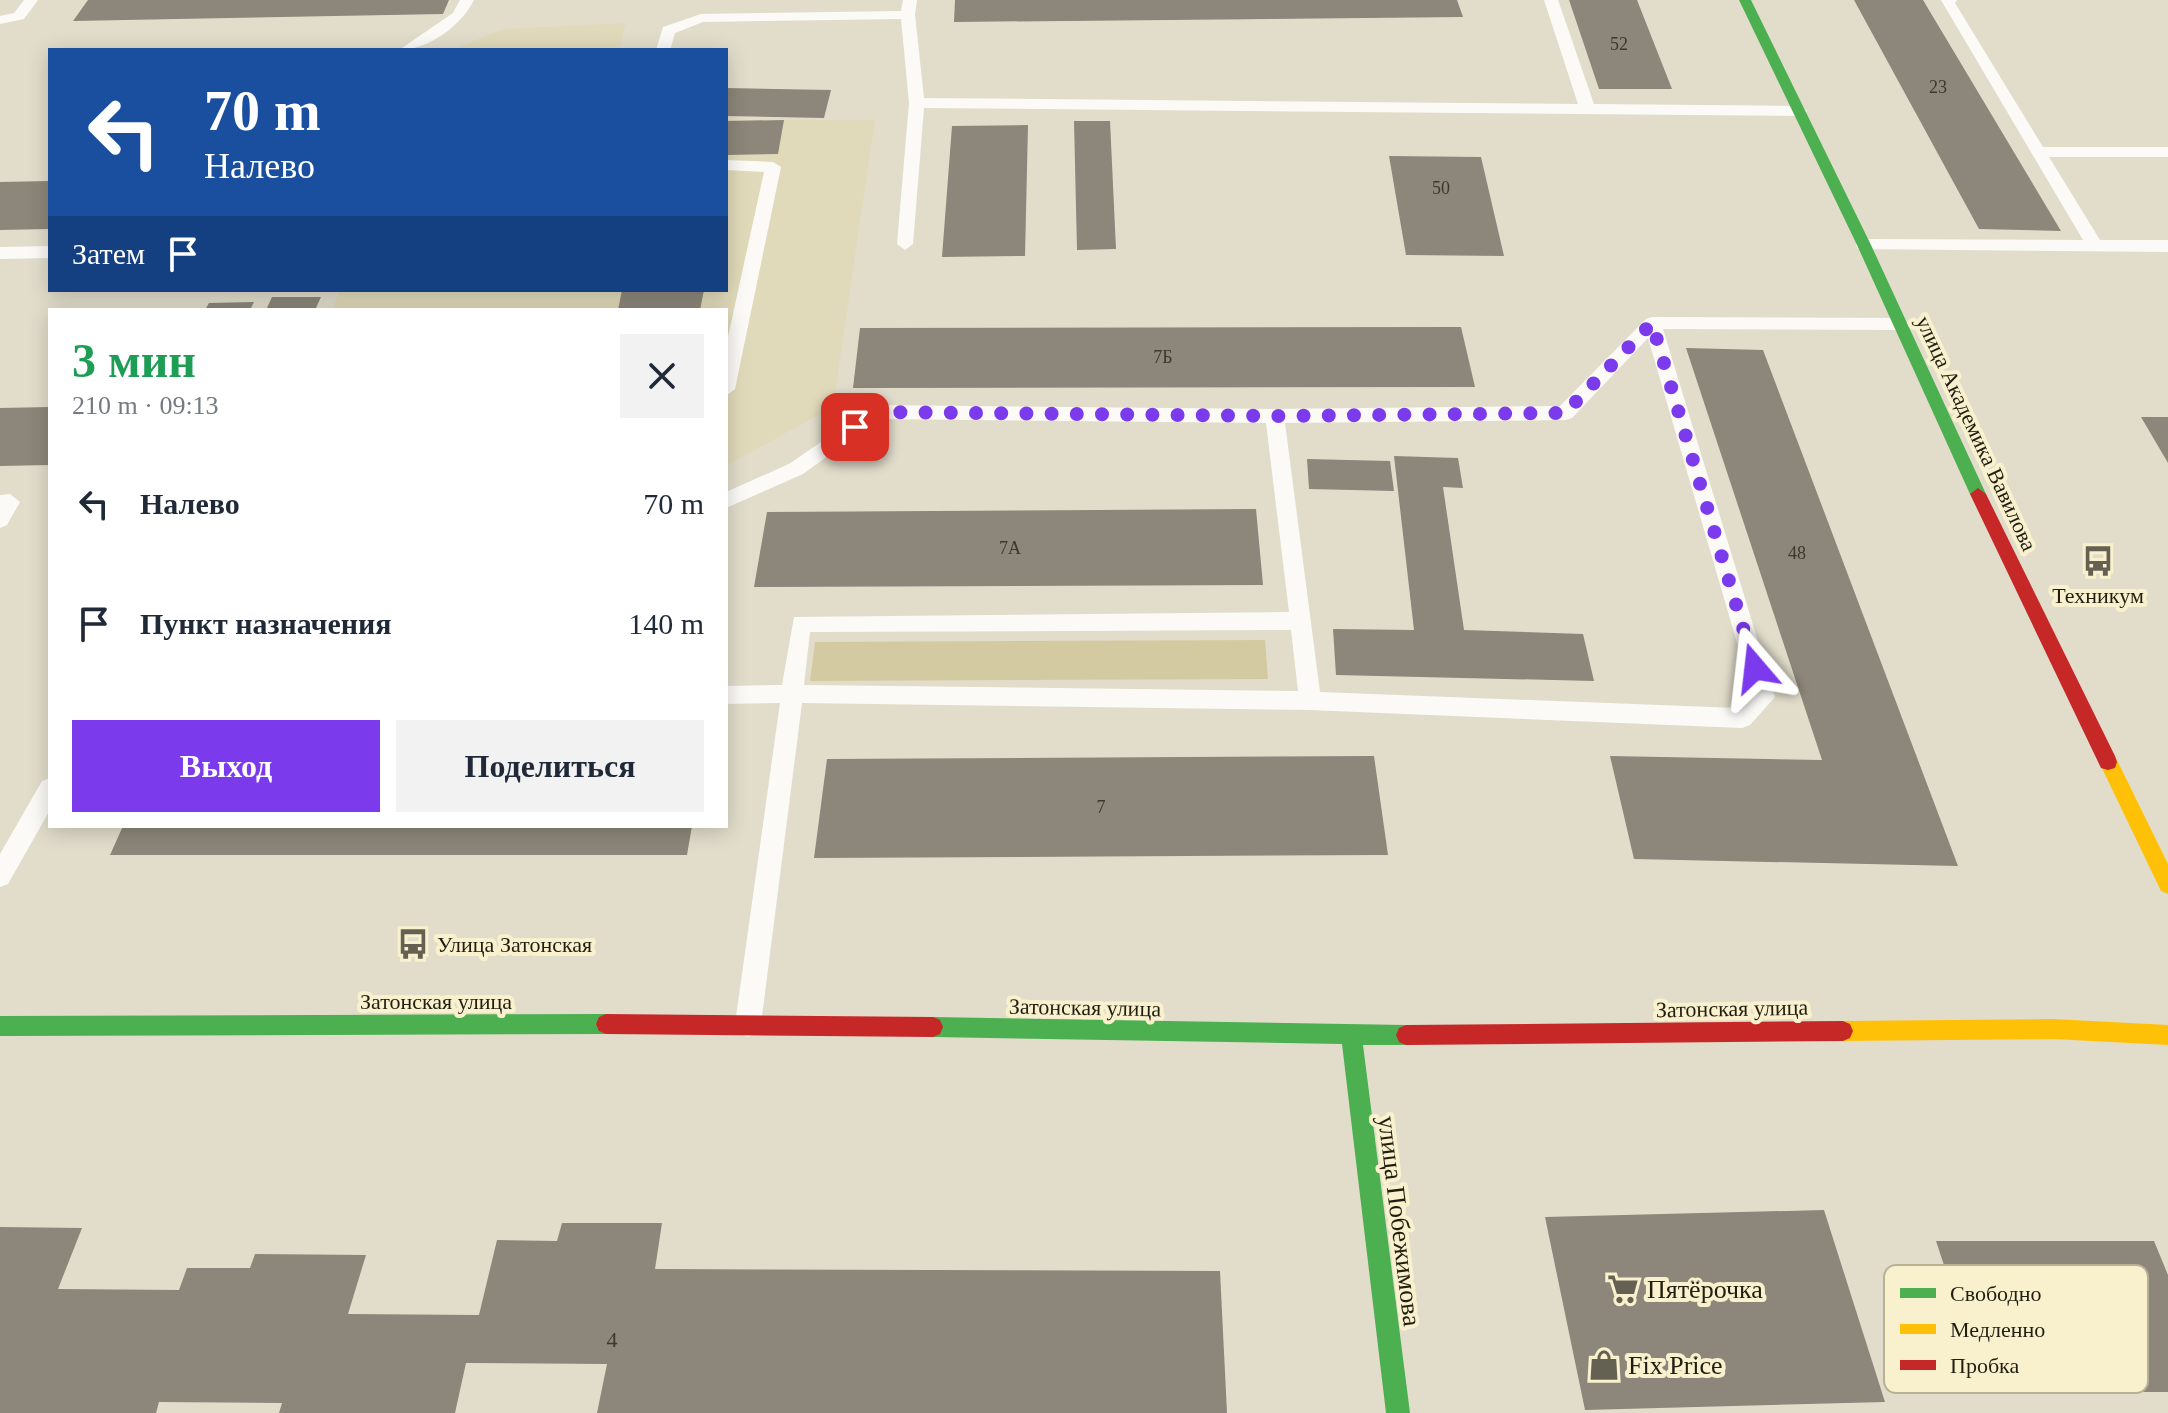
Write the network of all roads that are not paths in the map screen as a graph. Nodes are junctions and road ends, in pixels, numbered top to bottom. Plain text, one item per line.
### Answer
1 (31, 0) edge
2 (467, 0) edge
3 (1551, 0) edge
4 (1745, 0) edge
5 (1950, 0) edge
6 (909, 8) edge
7 (0, 20) edge
8 (409, 48) edge
9 (664, 48) edge
10 (917, 103) junction
11 (1587, 108) junction
12 (1799, 111) junction
13 (2036, 152) junction
14 (2168, 152) edge
15 (728, 165) edge
16 (905, 244) dead end
17 (1864, 245) junction
18 (2095, 246) junction
19 (2168, 246) edge
20 (48, 252) edge
21 (0, 253) edge
22 (1652, 323) junction
23 (1901, 324) junction
24 (728, 380) edge
25 (1275, 416) junction
26 (728, 499) edge
27 (0, 503) edge
28 (0, 520) edge
29 (1302, 621) junction
30 (792, 694) junction
31 (728, 695) edge
32 (1310, 701) junction
33 (48, 792) edge
34 (0, 876) edge
35 (2168, 885) edge
36 (748, 1024) junction
37 (0, 1026) edge
38 (1351, 1035) junction
39 (2168, 1035) edge
40 (1398, 1413) edge

1 - 7 lane
2 - 8 lane
3 - 11 lane
4 - 12 main road, улица Академика Вавилова
5 - 13 lane
6 - 9 lane
6 - 10 lane
10 - 11 lane
10 - 16 lane
11 - 12 lane
12 - 17 main road, улица Академика Вавилова
13 - 14 lane
13 - 18 lane
15 - 24 lane
17 - 18 lane
17 - 23 main road, улица Академика Вавилова
18 - 19 lane
20 - 21 lane
22 - 23 lane
22 - 25 lane
22 - 32 lane
23 - 35 main road, улица Академика Вавилова
25 - 26 lane
25 - 29 lane
27 - 28 lane
29 - 30 lane
29 - 32 lane
30 - 31 lane
30 - 32 lane
30 - 36 lane
33 - 34 lane
36 - 37 main road, Затонская улица
36 - 38 main road, Затонская улица
38 - 39 main road, Затонская улица
38 - 40 main road, улица Побежимова

